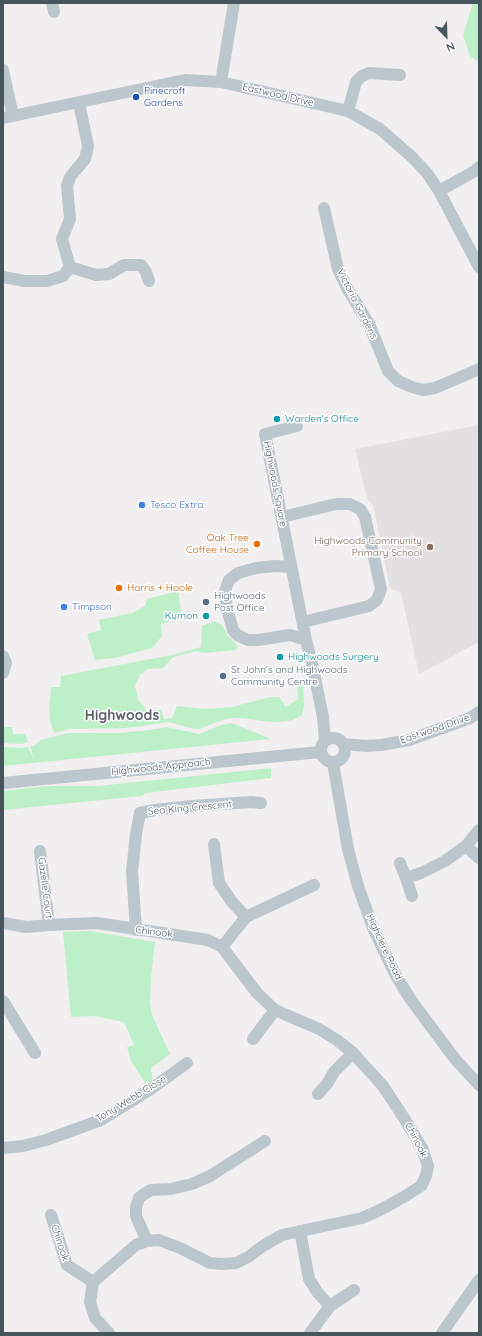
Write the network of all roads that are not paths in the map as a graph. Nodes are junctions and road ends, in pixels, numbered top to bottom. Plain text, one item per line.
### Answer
1 (234, 3) edge
2 (3, 70) edge
3 (400, 74) dead end
4 (221, 82) junction
5 (79, 102) junction
6 (348, 111) junction
7 (8, 117) edge
8 (479, 167) edge
9 (439, 191) junction
10 (324, 208) dead end
11 (70, 267) junction
12 (479, 267) edge
13 (3, 277) edge
14 (149, 281) dead end
15 (479, 369) edge
16 (297, 426) dead end
17 (282, 517) junction
18 (291, 567) junction
19 (303, 622) junction
20 (306, 640) junction
21 (3, 656) edge
22 (3, 673) edge
23 (479, 712) edge
24 (334, 746) junction
25 (333, 763) junction
26 (3, 783) edge
27 (261, 803) dead end
28 (479, 830) edge
29 (214, 844) dead end
30 (466, 846) junction
31 (40, 851) dead end
32 (479, 858) edge
33 (400, 863) dead end
34 (406, 878) junction
35 (314, 885) dead end
36 (412, 896) dead end
37 (246, 917) junction
38 (3, 923) edge
39 (49, 925) junction
40 (136, 930) junction
41 (222, 947) junction
42 (3, 1001) edge
43 (275, 1010) junction
44 (253, 1040) dead end
45 (35, 1052) dead end
46 (353, 1053) junction
47 (187, 1063) dead end
48 (479, 1085) edge
49 (318, 1094) dead end
50 (265, 1141) dead end
51 (3, 1148) edge
52 (51, 1215) dead end
53 (300, 1231) junction
54 (147, 1241) junction
55 (479, 1280) edge
56 (93, 1282) junction
57 (354, 1290) dead end
58 (330, 1306) junction
59 (109, 1333) edge
60 (310, 1333) edge
61 (442, 1333) edge

1 - 4 street
2 - 7 street
3 - 6 street
4 - 5 street, Eastwood Drive
4 - 6 street, Eastwood Drive
5 - 7 street, Eastwood Drive
5 - 11 street
6 - 9 street, Eastwood Drive
8 - 9 street
9 - 12 street, Eastwood Drive
10 - 15 street, Victoria Gardens
11 - 13 street
11 - 14 street
16 - 17 street, Highwoods Square
17 - 18 street, Highwoods Square
17 - 19 street
18 - 19 street, Highwoods Square
18 - 20 street
19 - 20 street, Highwoods Square
20 - 24 street, Highwoods Square
21 - 22 street
23 - 24 street, Eastwood Drive
24 - 25 street
24 - 25 street
24 - 26 street, Highwoods Approach
25 - 48 street, Highclere Road
27 - 40 street, Sea King Crescent
28 - 30 street
29 - 37 street
30 - 32 street
30 - 34 street
31 - 39 street, Gazelle Court
33 - 34 street
34 - 36 street
35 - 37 street
37 - 41 street
38 - 39 street, Chinook
39 - 40 street, Chinook
40 - 41 street, Chinook
41 - 43 street, Chinook
42 - 45 street
43 - 44 street
43 - 46 street, Chinook
46 - 49 street
46 - 53 street, Chinook
47 - 51 street, Tony Webb Close
50 - 54 street
52 - 56 street, Chinook
53 - 54 street, Chinook
53 - 58 street
54 - 56 street
55 - 61 street
56 - 59 street
57 - 58 street
58 - 60 street

